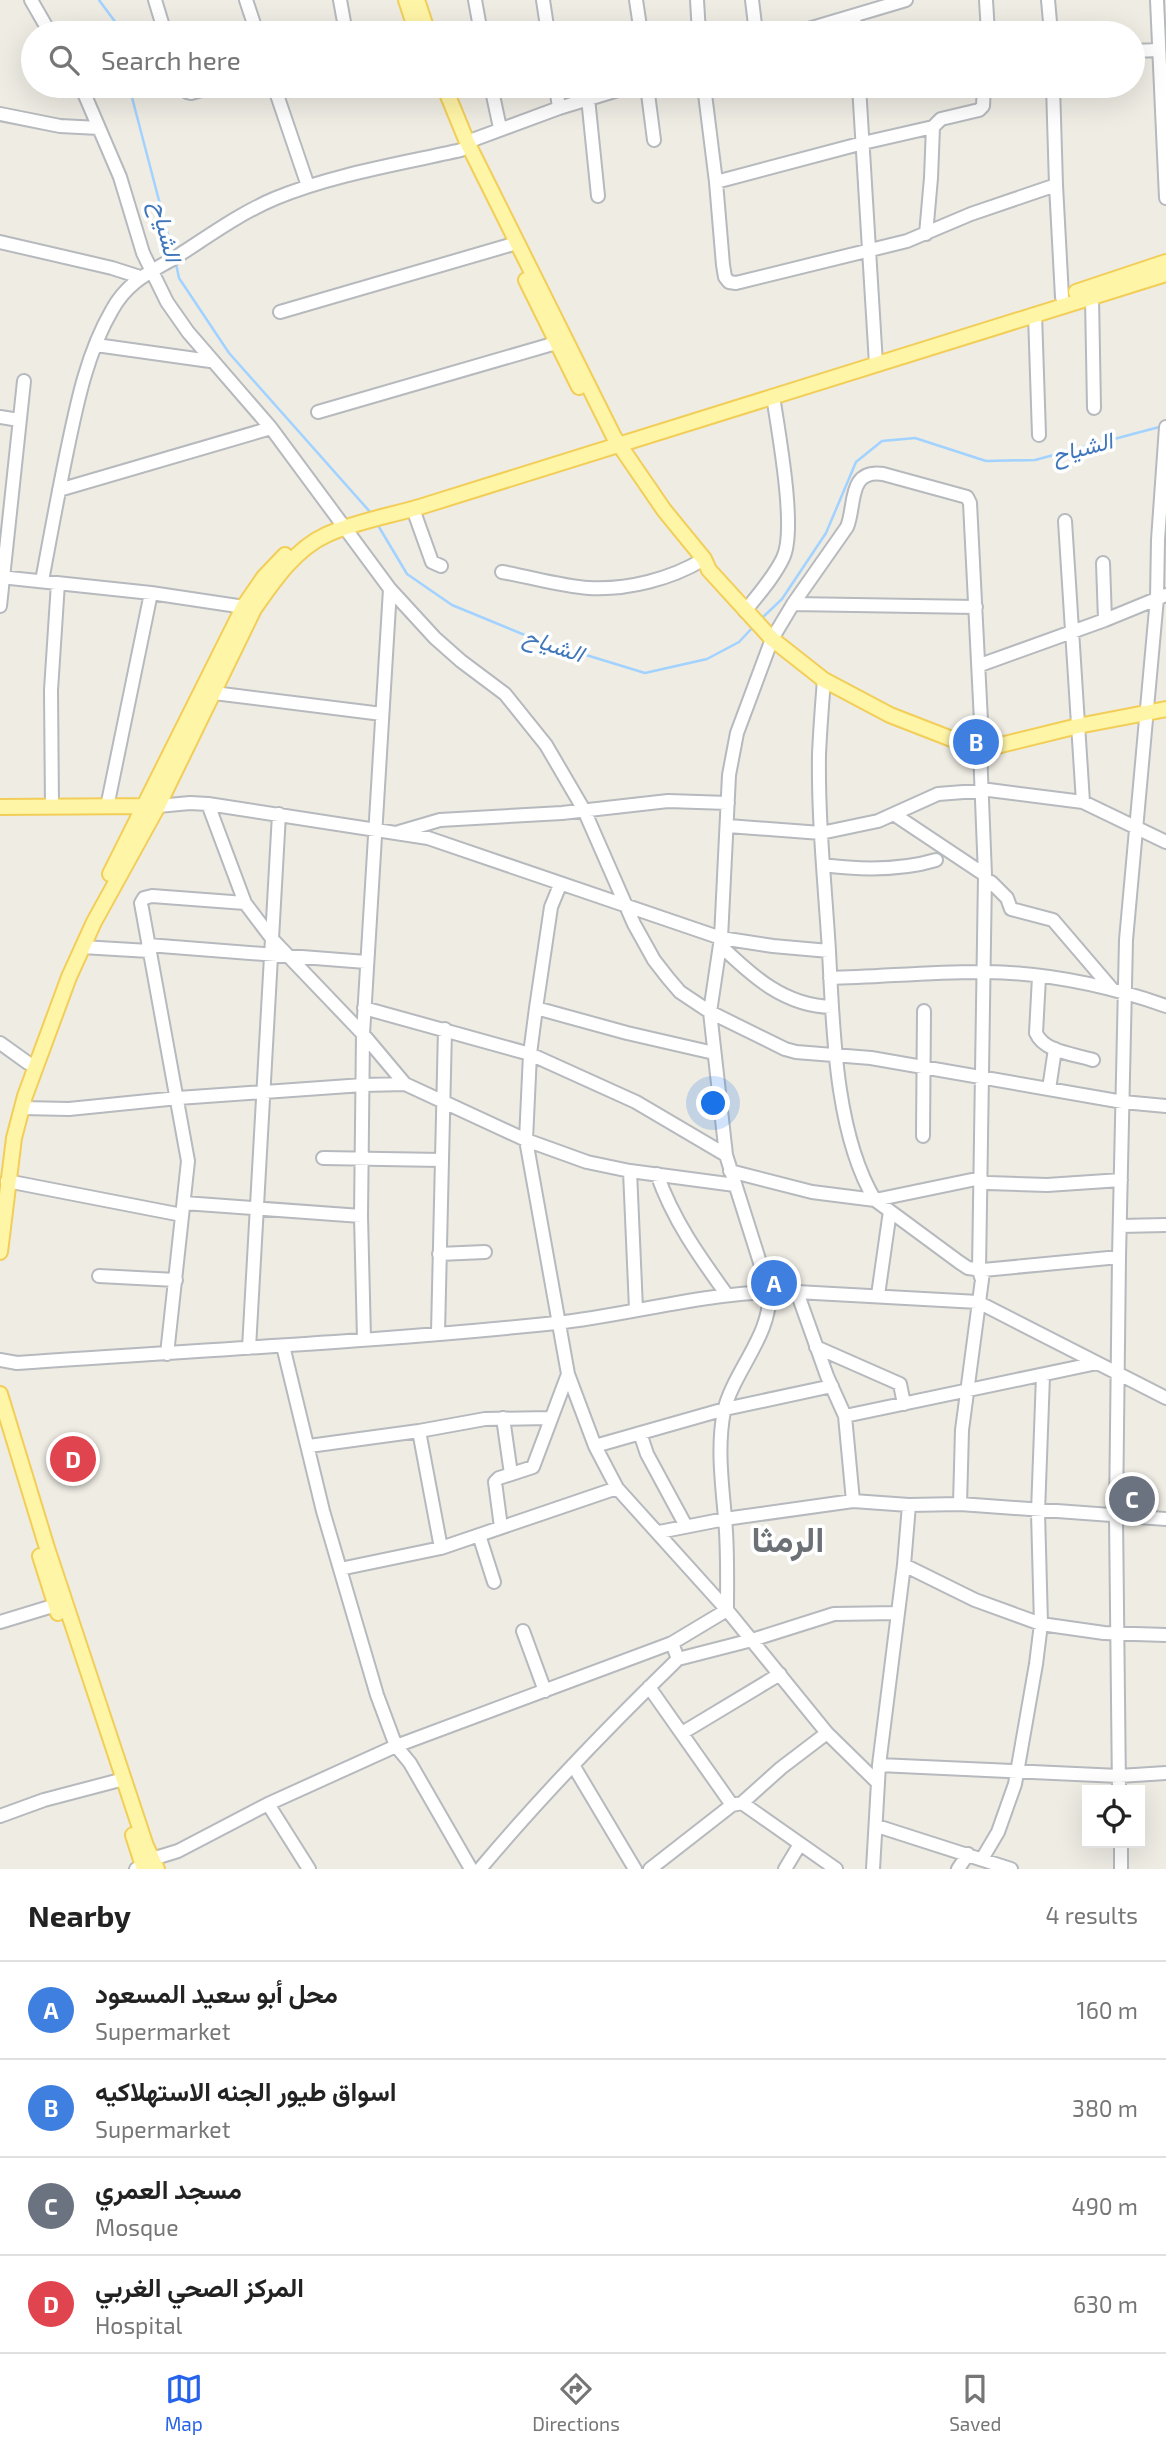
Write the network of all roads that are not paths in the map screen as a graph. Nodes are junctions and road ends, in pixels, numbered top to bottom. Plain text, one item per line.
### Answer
1 (31, 0) edge
2 (155, 0) edge
3 (246, 0) edge
4 (340, 0) edge
5 (406, 0) edge
6 (475, 0) edge
7 (543, 0) edge
8 (636, 0) edge
9 (697, 0) edge
10 (752, 0) edge
11 (906, 0) edge
12 (986, 0) edge
13 (1048, 0) edge
14 (1157, 0) edge
15 (417, 10) edge
16 (854, 16) junction
17 (43, 21) edge
18 (161, 21) edge
19 (253, 21) edge
20 (344, 21) edge
21 (479, 21) edge
22 (546, 21) edge
23 (639, 21) edge
24 (698, 21) edge
25 (755, 21) edge
26 (837, 21) edge
27 (854, 21) edge
28 (987, 21) edge
29 (1050, 21) edge
30 (1159, 50) junction
31 (1145, 51) edge
32 (85, 98) edge
33 (278, 98) edge
34 (441, 98) edge
35 (448, 98) edge
36 (494, 98) edge
37 (558, 98) edge
38 (591, 98) edge
39 (649, 98) edge
40 (706, 98) edge
41 (860, 98) edge
42 (983, 98) edge
43 (1053, 98) edge
44 (588, 99) junction
45 (559, 108) junction
46 (0, 114) edge
47 (1164, 120) edge
48 (933, 127) junction
49 (99, 128) junction
50 (500, 128) junction
51 (654, 140) dead end
52 (863, 143) junction
53 (464, 146) junction
54 (716, 182) junction
55 (1056, 185) junction
56 (307, 186) junction
57 (598, 196) dead end
58 (1166, 198) edge
59 (926, 234) junction
60 (0, 242) edge
61 (510, 246) junction
62 (869, 251) junction
63 (1166, 262) edge
64 (145, 274) junction
65 (1166, 274) edge
66 (1062, 297) junction
67 (1092, 297) junction
68 (280, 312) dead end
69 (1035, 314) junction
70 (556, 343) junction
71 (96, 345) junction
72 (210, 360) junction
73 (875, 360) junction
74 (24, 381) dead end
75 (773, 396) junction
76 (1094, 408) dead end
77 (318, 412) dead end
78 (0, 417) edge
79 (19, 420) junction
80 (271, 429) junction
81 (1166, 429) edge
82 (1039, 435) dead end
83 (612, 442) junction
84 (1165, 451) edge
85 (59, 490) junction
86 (413, 509) junction
87 (381, 515) junction
88 (1065, 521) dead end
89 (350, 524) junction
90 (1103, 563) dead end
91 (703, 564) junction
92 (441, 566) dead end
93 (502, 572) dead end
94 (1, 577) edge
95 (42, 581) junction
96 (58, 583) junction
97 (390, 589) junction
98 (151, 593) junction
99 (1162, 596) edge
100 (793, 604) junction
101 (0, 606) edge
102 (249, 607) junction
103 (976, 607) junction
104 (747, 613) junction
105 (1105, 620) junction
106 (1071, 633) junction
107 (769, 636) junction
108 (980, 665) junction
109 (824, 680) junction
110 (214, 693) junction
111 (1166, 709) edge
112 (1146, 712) junction
113 (382, 713) junction
114 (1078, 726) junction
115 (983, 747) junction
116 (986, 790) junction
117 (1083, 802) junction
118 (729, 803) junction
119 (208, 804) junction
120 (151, 806) junction
121 (0, 807) edge
122 (52, 807) junction
123 (112, 807) junction
124 (584, 810) junction
125 (279, 814) junction
126 (895, 815) junction
127 (728, 826) junction
128 (1136, 827) junction
129 (131, 831) junction
130 (376, 831) junction
131 (396, 832) junction
132 (821, 833) junction
133 (1166, 842) edge
134 (936, 860) dead end
135 (823, 865) junction
136 (988, 879) junction
137 (560, 885) junction
138 (245, 903) junction
139 (626, 906) junction
140 (273, 940) junction
141 (721, 942) junction
142 (82, 947) junction
143 (148, 948) junction
144 (829, 951) junction
145 (271, 954) junction
146 (286, 954) junction
147 (366, 961) junction
148 (987, 972) junction
149 (1040, 976) junction
150 (830, 978) junction
151 (1118, 990) junction
152 (1166, 1006) edge
153 (832, 1007) junction
154 (364, 1008) junction
155 (536, 1008) junction
156 (924, 1011) dead end
157 (710, 1012) junction
158 (445, 1029) junction
159 (363, 1034) junction
160 (0, 1042) edge
161 (1055, 1049) junction
162 (713, 1053) junction
163 (530, 1054) junction
164 (836, 1054) junction
165 (1093, 1059) dead end
166 (28, 1063) junction
167 (924, 1067) junction
168 (984, 1077) junction
169 (362, 1084) junction
170 (405, 1084) junction
171 (1049, 1089) junction
172 (264, 1092) junction
173 (178, 1098) junction
174 (443, 1101) junction
175 (1123, 1102) junction
176 (1166, 1107) edge
177 (22, 1108) junction
178 (923, 1136) dead end
179 (527, 1140) junction
180 (726, 1155) junction
181 (323, 1158) dead end
182 (362, 1159) junction
183 (442, 1160) junction
184 (630, 1171) junction
185 (730, 1171) junction
186 (657, 1174) junction
187 (984, 1180) junction
188 (1121, 1180) junction
189 (734, 1185) junction
190 (3, 1186) edge
191 (876, 1200) junction
192 (183, 1209) junction
193 (256, 1209) junction
194 (890, 1211) junction
195 (360, 1216) junction
196 (1166, 1224) edge
197 (1120, 1226) junction
198 (0, 1252) edge
199 (485, 1252) dead end
200 (439, 1254) junction
201 (1119, 1257) junction
202 (981, 1272) junction
203 (99, 1276) dead end
204 (176, 1280) junction
205 (769, 1291) junction
206 (797, 1292) junction
207 (727, 1295) junction
208 (878, 1295) junction
209 (978, 1302) junction
210 (636, 1309) junction
211 (558, 1323) junction
212 (439, 1333) junction
213 (364, 1339) junction
214 (283, 1346) junction
215 (816, 1347) junction
216 (249, 1348) junction
217 (167, 1354) junction
218 (0, 1360) edge
219 (17, 1363) junction
220 (1097, 1363) junction
221 (0, 1368) edge
222 (568, 1374) junction
223 (1118, 1375) junction
224 (1043, 1376) junction
225 (832, 1385) junction
226 (968, 1391) junction
227 (0, 1394) edge
228 (1166, 1398) edge
229 (904, 1404) junction
230 (725, 1409) junction
231 (845, 1416) junction
232 (503, 1418) junction
233 (550, 1418) junction
234 (0, 1424) edge
235 (419, 1431) junction
236 (640, 1433) junction
237 (309, 1446) junction
238 (595, 1446) junction
239 (511, 1474) junction
240 (618, 1488) junction
241 (853, 1501) junction
242 (960, 1504) junction
243 (909, 1505) junction
244 (1038, 1512) junction
245 (1116, 1516) junction
246 (725, 1519) junction
247 (1166, 1519) edge
248 (686, 1526) junction
249 (501, 1527) junction
250 (659, 1532) junction
251 (479, 1535) junction
252 (441, 1548) junction
253 (904, 1565) junction
254 (340, 1569) junction
255 (494, 1582) dead end
256 (56, 1605) junction
257 (727, 1610) junction
258 (898, 1613) junction
259 (0, 1622) edge
260 (1041, 1624) junction
261 (523, 1631) dead end
262 (1116, 1633) junction
263 (1166, 1635) edge
264 (751, 1640) junction
265 (672, 1643) junction
266 (678, 1659) junction
267 (780, 1674) junction
268 (649, 1687) junction
269 (545, 1690) junction
270 (682, 1733) junction
271 (827, 1733) junction
272 (396, 1746) junction
273 (573, 1765) junction
274 (879, 1765) junction
275 (1018, 1772) junction
276 (1166, 1773) edge
277 (1119, 1776) junction
278 (120, 1780) junction
279 (878, 1783) junction
280 (1119, 1785) edge
281 (268, 1804) junction
282 (737, 1804) junction
283 (0, 1816) edge
284 (877, 1826) junction
285 (800, 1844) junction
286 (1121, 1848) edge
287 (968, 1854) junction
288 (982, 1859) junction
289 (148, 1866) edge
290 (309, 1869) edge
291 (471, 1869) edge
292 (480, 1869) edge
293 (635, 1869) edge
294 (650, 1869) edge
295 (785, 1869) edge
296 (836, 1869) edge
297 (873, 1869) edge
298 (958, 1869) edge
299 (1011, 1869) edge
300 (1121, 1869) edge

1 - 17 street
2 - 18 street
3 - 19 street
4 - 20 street
5 - 15 main road
6 - 21 street
7 - 22 street
8 - 23 street
9 - 24 street
10 - 25 street
11 - 16 street
12 - 28 street
13 - 29 street
14 - 30 street
16 - 26 street
16 - 27 street
30 - 31 street
30 - 47 street
32 - 49 street
33 - 56 street
34 - 53 main road
35 - 53 main road
36 - 50 street
37 - 45 street
38 - 44 street
39 - 51 street
40 - 54 street
41 - 52 street
42 - 48 street
43 - 55 street
44 - 45 street
44 - 57 street
45 - 50 street
46 - 49 street
47 - 58 street
48 - 52 street
48 - 59 street
49 - 64 street
50 - 53 street
52 - 54 street
52 - 62 street
53 - 56 street
53 - 61 main road
53 - 83 main road
54 - 62 street
55 - 59 street
55 - 66 street
56 - 64 street
59 - 62 street
60 - 64 street
61 - 68 street
61 - 70 main road
62 - 73 street
63 - 66 main road
64 - 71 street
64 - 72 street
65 - 67 main road
66 - 73 main road
67 - 69 main road
67 - 76 street
69 - 73 main road
69 - 82 street
70 - 77 street
70 - 83 main road
71 - 72 street
71 - 85 street
72 - 80 street
73 - 75 main road
73 - 83 main road
74 - 79 street
75 - 83 main road
75 - 104 street
78 - 79 street
79 - 94 street
80 - 85 street
80 - 89 street
81 - 84 street
83 - 86 main road
83 - 87 main road
83 - 91 main road
84 - 99 street
85 - 95 street
86 - 87 main road
86 - 92 street
87 - 89 main road
88 - 106 street
89 - 97 street
89 - 102 main road
90 - 105 street
91 - 93 street
91 - 104 main road
94 - 95 street
94 - 101 street
95 - 96 street
96 - 98 street
96 - 122 street
97 - 113 street
97 - 124 street
98 - 102 street
98 - 123 street
99 - 105 street
99 - 112 street
100 - 103 street
100 - 103 street
100 - 107 street
102 - 110 main road
102 - 120 main road
103 - 108 street
104 - 107 main road
105 - 106 street
106 - 108 street
106 - 114 street
107 - 109 main road
107 - 118 street
108 - 115 street
109 - 115 main road
109 - 132 street
110 - 113 street
110 - 120 main road
111 - 112 main road
112 - 114 main road
112 - 128 street
113 - 130 street
114 - 115 main road
114 - 117 street
115 - 116 street
116 - 117 street
116 - 126 street
116 - 136 street
117 - 128 street
118 - 124 street
118 - 127 street
119 - 120 street
119 - 125 street
119 - 138 street
120 - 123 main road
120 - 129 main road
120 - 142 main road
121 - 122 main road
122 - 123 main road
123 - 129 main road
124 - 131 street
124 - 139 street
125 - 130 street
125 - 140 street
126 - 132 street
126 - 136 street
127 - 132 street
127 - 141 street
128 - 133 street
128 - 151 street
129 - 166 main road
130 - 131 street
130 - 147 street
131 - 137 street
132 - 135 street
134 - 135 street
135 - 144 street
136 - 148 street
136 - 151 street
137 - 139 street
137 - 155 street
138 - 140 street
138 - 143 street
139 - 141 street
139 - 157 street
140 - 145 street
140 - 146 street
141 - 144 street
141 - 153 street
141 - 157 street
142 - 143 street
142 - 177 main road
143 - 145 street
143 - 173 street
144 - 150 street
145 - 146 street
145 - 172 street
146 - 147 street
146 - 159 street
147 - 154 street
148 - 149 street
148 - 150 street
148 - 168 street
149 - 151 street
149 - 161 street
150 - 153 street
151 - 152 street
151 - 175 street
153 - 164 street
154 - 158 street
154 - 159 street
155 - 162 street
155 - 163 street
156 - 167 street
157 - 162 street
157 - 164 street
158 - 163 street
158 - 174 street
159 - 169 street
159 - 170 street
160 - 166 street
161 - 165 street
161 - 171 street
162 - 180 street
163 - 179 street
163 - 180 street
164 - 167 street
164 - 191 street
166 - 190 main road
167 - 168 street
167 - 178 street
168 - 171 street
168 - 187 street
169 - 170 street
169 - 172 street
169 - 182 street
170 - 174 street
171 - 175 street
172 - 173 street
172 - 193 street
173 - 177 street
173 - 192 street
174 - 179 street
174 - 183 street
175 - 176 street
175 - 188 street
177 - 190 main road
179 - 184 street
179 - 211 street
180 - 185 street
181 - 182 street
182 - 183 street
182 - 195 street
183 - 200 street
184 - 186 street
184 - 210 street
185 - 189 street
185 - 191 street
186 - 189 street
186 - 207 street
187 - 188 street
187 - 191 street
187 - 202 street
188 - 197 street
189 - 205 street
190 - 192 street
190 - 198 main road
191 - 194 street
192 - 193 street
192 - 204 street
193 - 195 street
193 - 216 street
194 - 202 street
194 - 208 street
195 - 213 street
196 - 197 street
197 - 201 street
199 - 200 street
200 - 212 street
201 - 202 street
201 - 223 street
202 - 209 street
203 - 204 street
204 - 217 street
205 - 206 street
205 - 207 street
205 - 230 street
206 - 208 street
206 - 215 street
207 - 210 street
208 - 209 street
209 - 220 street
209 - 226 street
210 - 211 street
211 - 212 street
211 - 222 street
212 - 213 street
213 - 214 street
214 - 216 street
214 - 237 street
215 - 225 street
215 - 229 street
216 - 217 street
217 - 219 street
218 - 219 street
219 - 221 street
220 - 223 street
220 - 224 street
222 - 233 street
222 - 238 street
223 - 228 street
223 - 245 street
224 - 226 street
224 - 244 street
225 - 230 street
225 - 231 street
226 - 229 street
226 - 242 street
227 - 278 main road
229 - 231 street
230 - 236 street
230 - 246 street
231 - 241 street
232 - 233 street
232 - 235 street
232 - 239 street
233 - 239 street
234 - 256 main road
235 - 237 street
235 - 252 street
236 - 238 street
236 - 248 street
237 - 254 street
238 - 240 street
239 - 249 street
240 - 249 street
240 - 250 street
241 - 243 street
241 - 246 street
242 - 243 street
242 - 244 street
243 - 253 street
244 - 245 street
244 - 260 street
245 - 247 street
245 - 262 street
246 - 248 street
246 - 257 street
248 - 250 street
249 - 251 street
250 - 257 street
251 - 252 street
251 - 255 street
252 - 254 street
253 - 258 street
253 - 260 street
254 - 272 street
256 - 259 street
256 - 278 main road
257 - 264 street
257 - 265 street
258 - 264 street
258 - 274 street
260 - 262 street
260 - 275 street
261 - 269 street
262 - 263 street
262 - 277 street
264 - 266 street
264 - 267 street
265 - 266 street
265 - 269 street
266 - 268 street
267 - 270 street
267 - 271 street
268 - 270 street
268 - 273 street
269 - 272 street
270 - 282 street
271 - 279 street
271 - 282 street
272 - 281 street
272 - 291 street
273 - 292 street
273 - 293 street
274 - 275 street
274 - 279 street
275 - 277 street
275 - 288 street
276 - 277 street
277 - 280 street
278 - 283 street
278 - 289 main road
279 - 284 street
281 - 289 street
281 - 290 street
282 - 285 street
282 - 294 street
284 - 287 street
284 - 297 street
285 - 295 street
285 - 296 street
286 - 300 street
287 - 288 street
287 - 298 street
288 - 299 street

